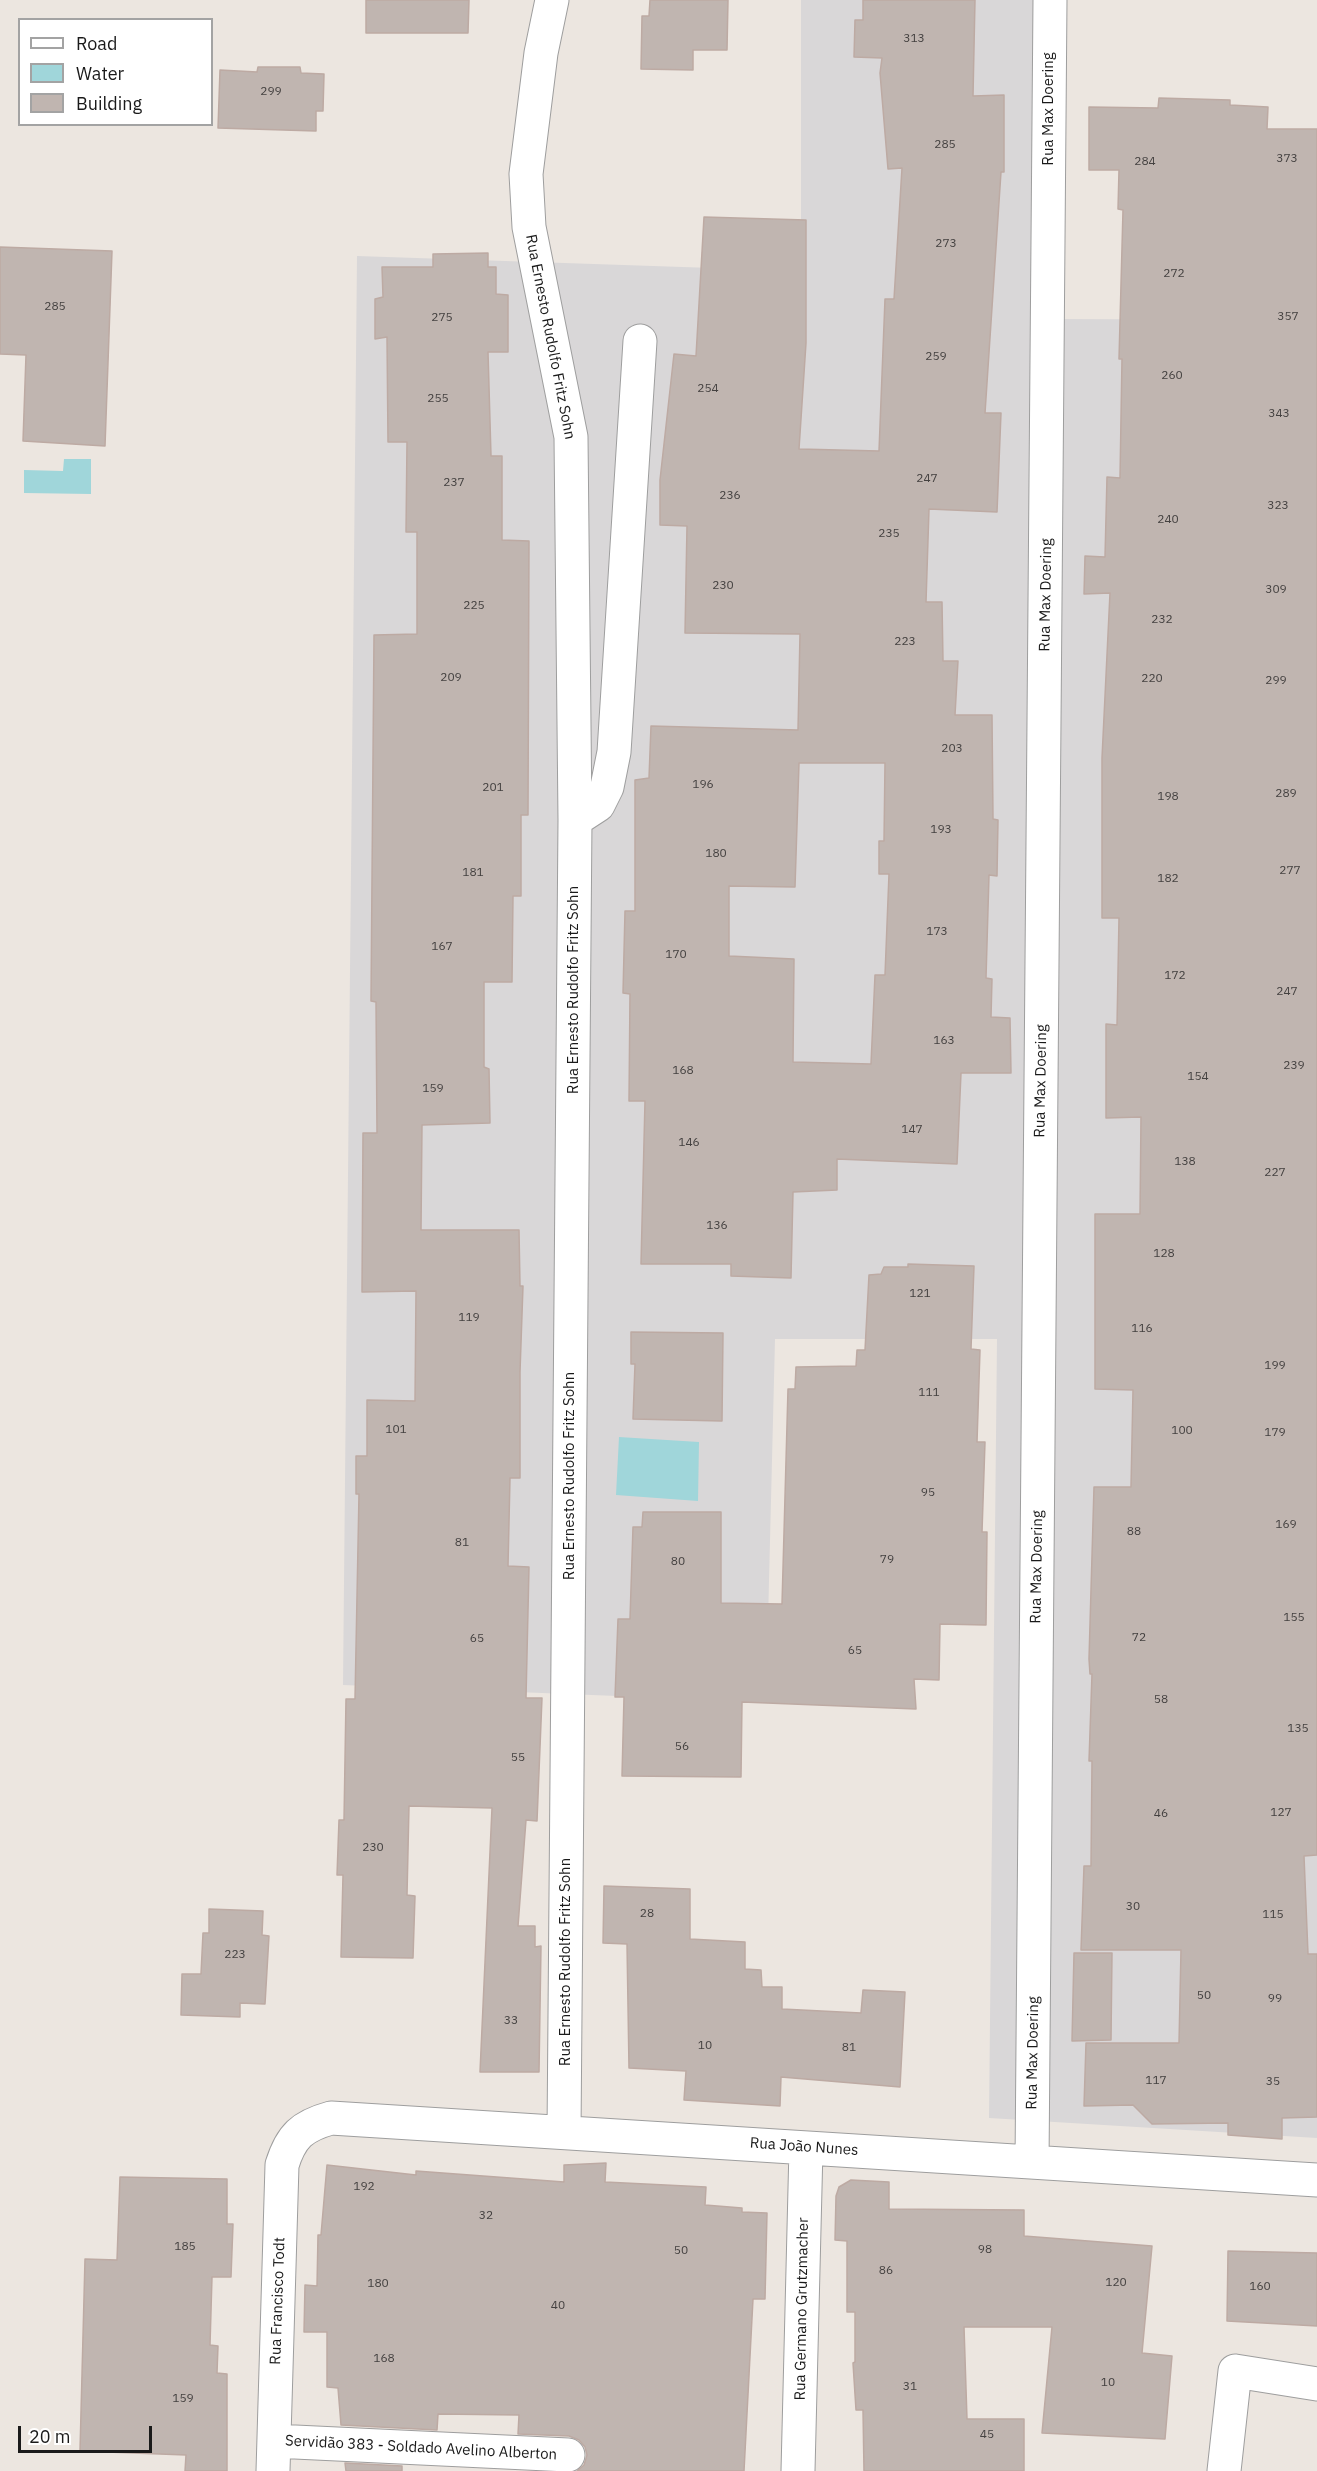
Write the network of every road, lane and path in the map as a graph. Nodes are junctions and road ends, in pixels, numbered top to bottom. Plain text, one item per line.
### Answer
1 (552, 0) edge
2 (1050, 0) edge
3 (640, 341) dead end
4 (575, 820) junction
5 (564, 2132) junction
6 (296, 2135) joint
7 (806, 2148) junction
8 (1032, 2162) junction
9 (1317, 2180) edge
10 (1317, 2384) edge
11 (568, 2455) dead end
12 (274, 2456) edge
13 (798, 2471) edge
14 (1224, 2471) edge

1 - 4 street, Rua Ernesto Rudolfo Fritz Sohn
2 - 8 street, Rua Max Doering
3 - 4 street
4 - 5 street, Rua Ernesto Rudolfo Fritz Sohn
5 - 6 street, Rua João Nunes
5 - 7 street, Rua João Nunes
6 - 12 street, Rua Francisco Todt
7 - 8 street, Rua João Nunes
7 - 13 street, Rua Germano Grutzmacher
8 - 9 street, Rua João Nunes
10 - 14 street
11 - 12 street, Servidão 383 - Soldado Avelino Alberton

